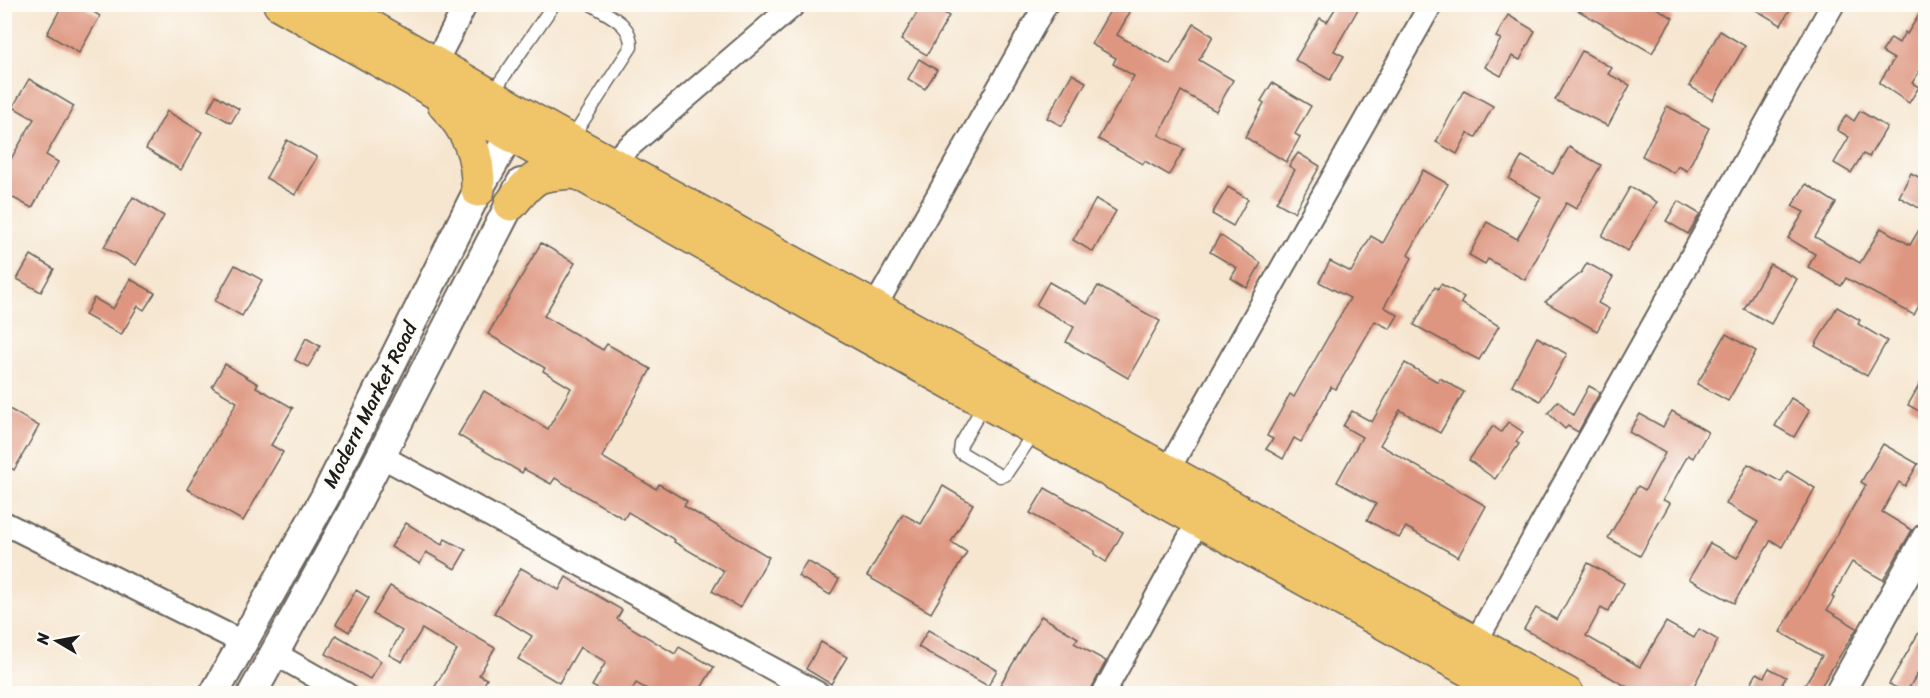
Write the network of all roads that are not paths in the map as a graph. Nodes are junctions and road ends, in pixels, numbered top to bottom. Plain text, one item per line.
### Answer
1 (280, 4) edge
2 (331, 4) edge
3 (466, 4) edge
4 (554, 4) edge
5 (591, 4) edge
6 (795, 4) edge
7 (1046, 4) edge
8 (1431, 4) edge
9 (1833, 4) edge
10 (434, 78) junction
11 (490, 96) junction
12 (516, 125) junction
13 (553, 141) junction
14 (610, 163) junction
15 (577, 172) junction
16 (478, 190) junction
17 (511, 204) junction
18 (867, 320) junction
19 (986, 402) junction
20 (1036, 430) junction
21 (381, 456) junction
22 (1168, 470) junction
23 (324, 496) junction
24 (352, 512) junction
25 (1199, 520) junction
26 (4, 523) edge
27 (1926, 538) edge
28 (242, 642) junction
29 (1475, 643) junction
30 (274, 653) junction
31 (214, 693) edge
32 (252, 693) edge
33 (346, 693) edge
34 (819, 693) edge
35 (1103, 693) edge
36 (1512, 693) edge
37 (1567, 693) edge
38 (1839, 693) edge

1 - 10 main road
2 - 10 main road
3 - 10 street
4 - 11 lane
5 - 13 lane
6 - 14 street
7 - 18 street
8 - 22 street
9 - 29 street
10 - 11 main road
10 - 12 main road
10 - 16 main road
11 - 12 main road
12 - 13 main road
12 - 16 street, Modern Market Road
13 - 14 main road
13 - 15 main road
13 - 17 street, Modern Market Road
14 - 18 main road
15 - 17 main road
15 - 18 main road
16 - 23 street, Modern Market Road
17 - 21 street, Modern Market Road
18 - 19 main road
18 - 22 main road
19 - 20 main road
19 - 20 lane
20 - 25 main road
21 - 24 street, Modern Market Road
21 - 34 street
22 - 29 main road
23 - 24 street
23 - 28 street, Modern Market Road
24 - 30 street, Modern Market Road
25 - 35 street
25 - 36 main road
26 - 28 street
27 - 38 street
28 - 31 street, Modern Market Road
29 - 37 main road
30 - 32 street, Modern Market Road
30 - 33 street

